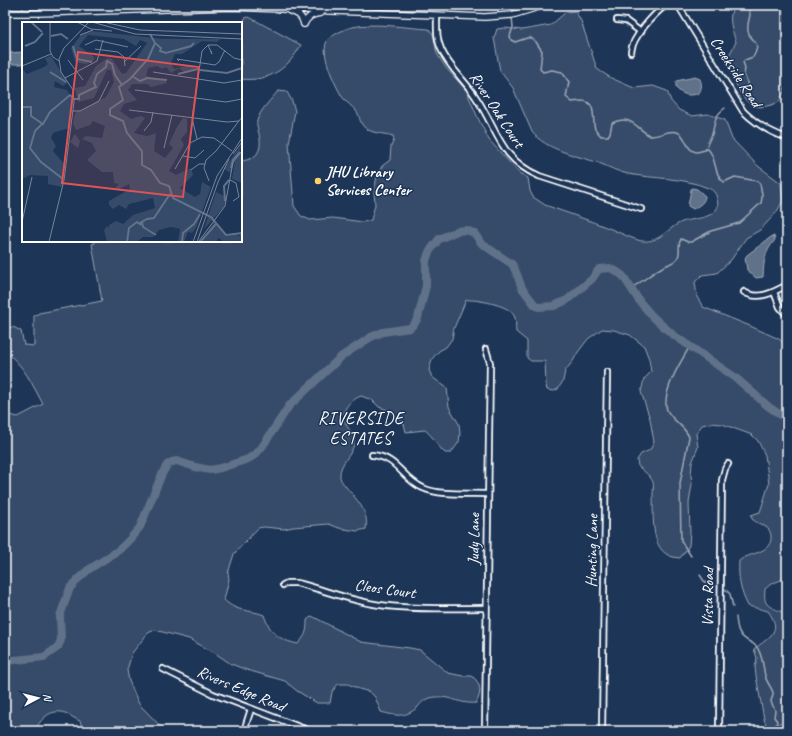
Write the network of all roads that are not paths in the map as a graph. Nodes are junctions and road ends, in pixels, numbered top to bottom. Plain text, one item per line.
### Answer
1 (545, 5) edge
2 (666, 5) edge
3 (678, 5) edge
4 (284, 9) junction
5 (329, 11) junction
6 (5, 12) edge
7 (436, 16) junction
8 (617, 20) dead end
9 (641, 32) junction
10 (631, 52) dead end
11 (787, 138) edge
12 (641, 209) dead end
13 (787, 285) edge
14 (744, 292) dead end
15 (774, 292) junction
16 (787, 315) edge
17 (486, 349) dead end
18 (607, 372) dead end
19 (372, 455) dead end
20 (728, 464) dead end
21 (488, 494) junction
22 (283, 585) dead end
23 (486, 608) junction
24 (163, 669) dead end
25 (251, 709) junction
26 (244, 731) edge
27 (310, 731) edge
28 (485, 731) edge
29 (602, 731) edge
30 (719, 731) edge

1 - 7 main road
2 - 9 street
3 - 11 street, Creekside Road
4 - 5 main road
4 - 5 main road
4 - 6 main road
5 - 7 main road
7 - 12 street, River Oak Court
8 - 9 street
9 - 10 street
13 - 15 street
14 - 15 street
15 - 16 street
17 - 21 street, Judy Lane
18 - 29 street, Hunting Lane
19 - 21 street
20 - 30 street, Vista Road
21 - 23 street, Judy Lane
22 - 23 street, Cleos Court
23 - 28 street, Judy Lane
24 - 25 street, Rivers Edge Road
25 - 26 street
25 - 27 street, Rivers Edge Road

